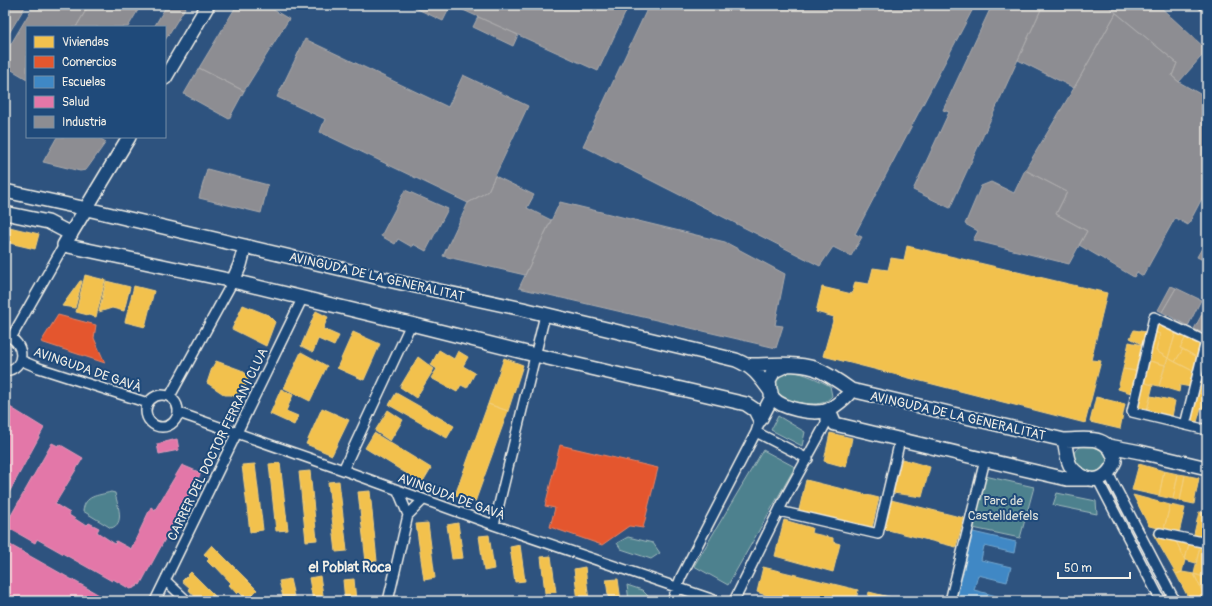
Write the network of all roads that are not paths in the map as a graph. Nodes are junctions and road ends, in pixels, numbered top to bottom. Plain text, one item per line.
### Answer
1 (208, 5) edge
2 (166, 76) edge
3 (128, 138) edge
4 (5, 191) edge
5 (87, 209) junction
6 (5, 213) edge
7 (71, 234) junction
8 (64, 245) junction
9 (245, 246) junction
10 (233, 281) junction
11 (302, 299) junction
12 (545, 315) junction
13 (411, 324) junction
14 (8, 337) edge
15 (1206, 341) edge
16 (535, 355) junction
17 (20, 360) junction
18 (748, 365) junction
19 (787, 365) junction
20 (5, 371) edge
21 (832, 377) junction
22 (852, 390) junction
23 (771, 394) junction
24 (170, 396) junction
25 (148, 403) junction
26 (830, 408) junction
27 (179, 413) junction
28 (1185, 424) junction
29 (758, 426) junction
30 (1207, 430) edge
31 (236, 432) junction
32 (900, 440) junction
33 (1065, 446) junction
34 (1109, 446) junction
35 (1140, 452) junction
36 (808, 459) junction
37 (985, 460) junction
38 (1115, 461) junction
39 (1207, 468) edge
40 (343, 470) junction
41 (1098, 477) junction
42 (398, 491) junction
43 (423, 500) junction
44 (779, 511) junction
45 (408, 515) junction
46 (494, 525) junction
47 (1160, 533) dead end
48 (1207, 543) edge
49 (166, 581) junction
50 (677, 588) junction
51 (155, 601) edge
52 (187, 601) edge
53 (388, 601) edge
54 (672, 601) edge
55 (717, 601) edge
56 (734, 601) edge
57 (950, 601) edge
58 (1161, 601) edge
59 (1175, 601) edge

1 - 2 street
3 - 5 street
4 - 5 street, AVINGUDA DE LA GENERALITAT
5 - 7 street
5 - 9 street, AVINGUDA DE LA GENERALITAT
6 - 7 street
7 - 8 street
8 - 10 street
8 - 14 street
9 - 10 street
9 - 12 street, AVINGUDA DE LA GENERALITAT
10 - 11 street
10 - 24 street
11 - 13 street
11 - 31 street, CARRER DEL DOCTOR FERRAN I CLUA
12 - 16 street
12 - 18 street, AVINGUDA DE LA GENERALITAT
13 - 16 street
13 - 40 street
14 - 17 street
15 - 28 street
15 - 28 street
16 - 29 street
16 - 46 street
17 - 20 street
17 - 25 street, AVINGUDA DE GAVÀ
18 - 19 street
18 - 23 street
19 - 21 street
19 - 23 street
21 - 22 street, AVINGUDA DE LA GENERALITAT
21 - 26 street
22 - 26 street
22 - 33 street, AVINGUDA DE LA GENERALITAT
23 - 26 street
23 - 29 street
24 - 25 street
24 - 27 street
25 - 27 street
26 - 32 street
26 - 36 street
27 - 31 street, AVINGUDA DE GAVÀ
28 - 30 street
29 - 36 street
29 - 50 street
31 - 40 street, AVINGUDA DE GAVÀ
31 - 49 street, CARRER DEL DOCTOR FERRAN I CLUA
32 - 37 street
32 - 44 street
33 - 34 street
33 - 41 street
34 - 35 street
34 - 38 street
35 - 38 street
35 - 39 street
36 - 44 street
37 - 41 street
37 - 57 street
38 - 41 street
40 - 42 street, AVINGUDA DE GAVÀ
41 - 58 street
41 - 59 street
42 - 43 street, AVINGUDA DE GAVÀ
42 - 45 street
43 - 45 street
43 - 46 street, AVINGUDA DE GAVÀ
44 - 56 street
45 - 53 street
46 - 50 street, AVINGUDA DE GAVÀ
47 - 48 street
49 - 51 street, CARRER DEL DOCTOR FERRAN I CLUA
49 - 52 street
50 - 54 street
50 - 55 street, AVINGUDA DE GAVÀ

